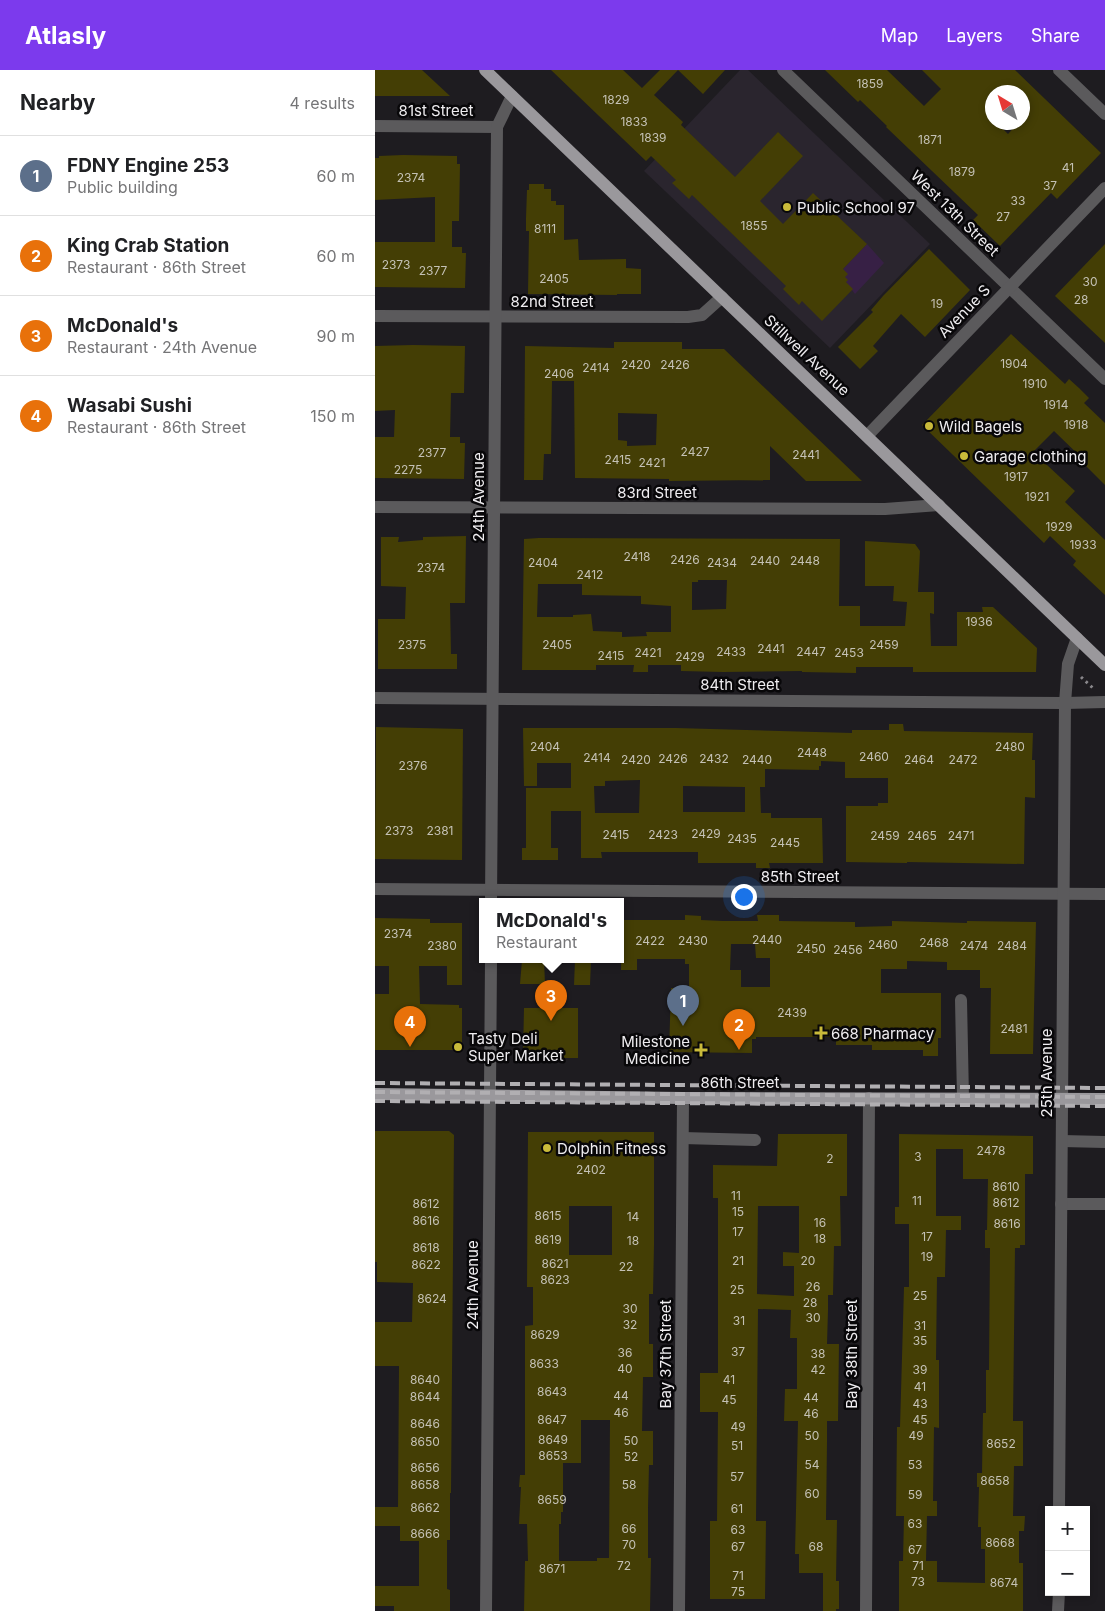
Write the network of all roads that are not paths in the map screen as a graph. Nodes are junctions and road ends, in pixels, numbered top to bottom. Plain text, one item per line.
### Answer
1 (485, 70) edge
2 (783, 70) edge
3 (1059, 70) edge
4 (512, 96) junction
5 (1105, 114) edge
6 (375, 126) edge
7 (497, 127) junction
8 (1105, 188) edge
9 (1009, 287) junction
10 (721, 297) junction
11 (375, 316) edge
12 (495, 317) junction
13 (1105, 379) edge
14 (867, 436) junction
15 (939, 505) junction
16 (375, 508) edge
17 (494, 508) junction
18 (1077, 638) junction
19 (1105, 665) edge
20 (375, 698) edge
21 (493, 699) junction
22 (1105, 702) edge
23 (1065, 703) junction
24 (375, 889) edge
25 (1064, 894) junction
26 (1105, 894) edge
27 (491, 896) edge
28 (491, 963) edge
29 (961, 1000) dead end
30 (375, 1094) edge
31 (490, 1094) junction
32 (683, 1098) junction
33 (869, 1098) junction
34 (963, 1098) junction
35 (1062, 1098) junction
36 (1105, 1099) edge
37 (683, 1138) junction
38 (755, 1140) dead end
39 (1062, 1141) junction
40 (1105, 1142) edge
41 (1061, 1204) junction
42 (1105, 1204) edge
43 (1059, 1506) edge
44 (1059, 1596) edge
45 (486, 1611) edge
46 (679, 1611) edge
47 (866, 1611) edge
48 (1059, 1611) edge

1 - 4 main road, Stillwell Avenue
2 - 9 street, West 13th Street
3 - 5 street
4 - 7 street, 24th Avenue
4 - 10 main road, Stillwell Avenue
6 - 7 street, 81st Street
7 - 12 street, 24th Avenue
8 - 9 street, Avenue S
9 - 13 street, West 13th Street
9 - 14 street, Avenue S
10 - 12 street, 82nd Street
10 - 14 main road, Stillwell Avenue
11 - 12 street, 82nd Street
12 - 17 street, 24th Avenue
14 - 15 main road, Stillwell Avenue
15 - 17 street, 83rd Street
15 - 18 main road, Stillwell Avenue
16 - 17 street, 83rd Street
17 - 21 street, 24th Avenue
18 - 19 main road, Stillwell Avenue
18 - 23 street, 25th Avenue
20 - 21 street, 84th Street
21 - 23 street, 84th Street
21 - 27 street, 24th Avenue
22 - 23 street, 84th Street
23 - 25 street, 25th Avenue
24 - 27 street, 85th Street
25 - 26 street, 85th Street
25 - 27 street, 85th Street
25 - 35 street, 25th Avenue
28 - 31 street, 24th Avenue
29 - 34 street
30 - 31 main road, 86th Street
31 - 32 main road, 86th Street
31 - 45 street, 24th Avenue
32 - 33 main road, 86th Street
32 - 37 street, Bay 37th Street
33 - 34 main road, 86th Street
33 - 47 street, Bay 38th Street
34 - 35 main road, 86th Street
35 - 36 main road, 86th Street
35 - 39 street, 25th Avenue
37 - 38 street
37 - 46 street, Bay 37th Street
39 - 40 street
39 - 41 street, 25th Avenue
41 - 42 street
41 - 43 street, 25th Avenue
44 - 48 street

